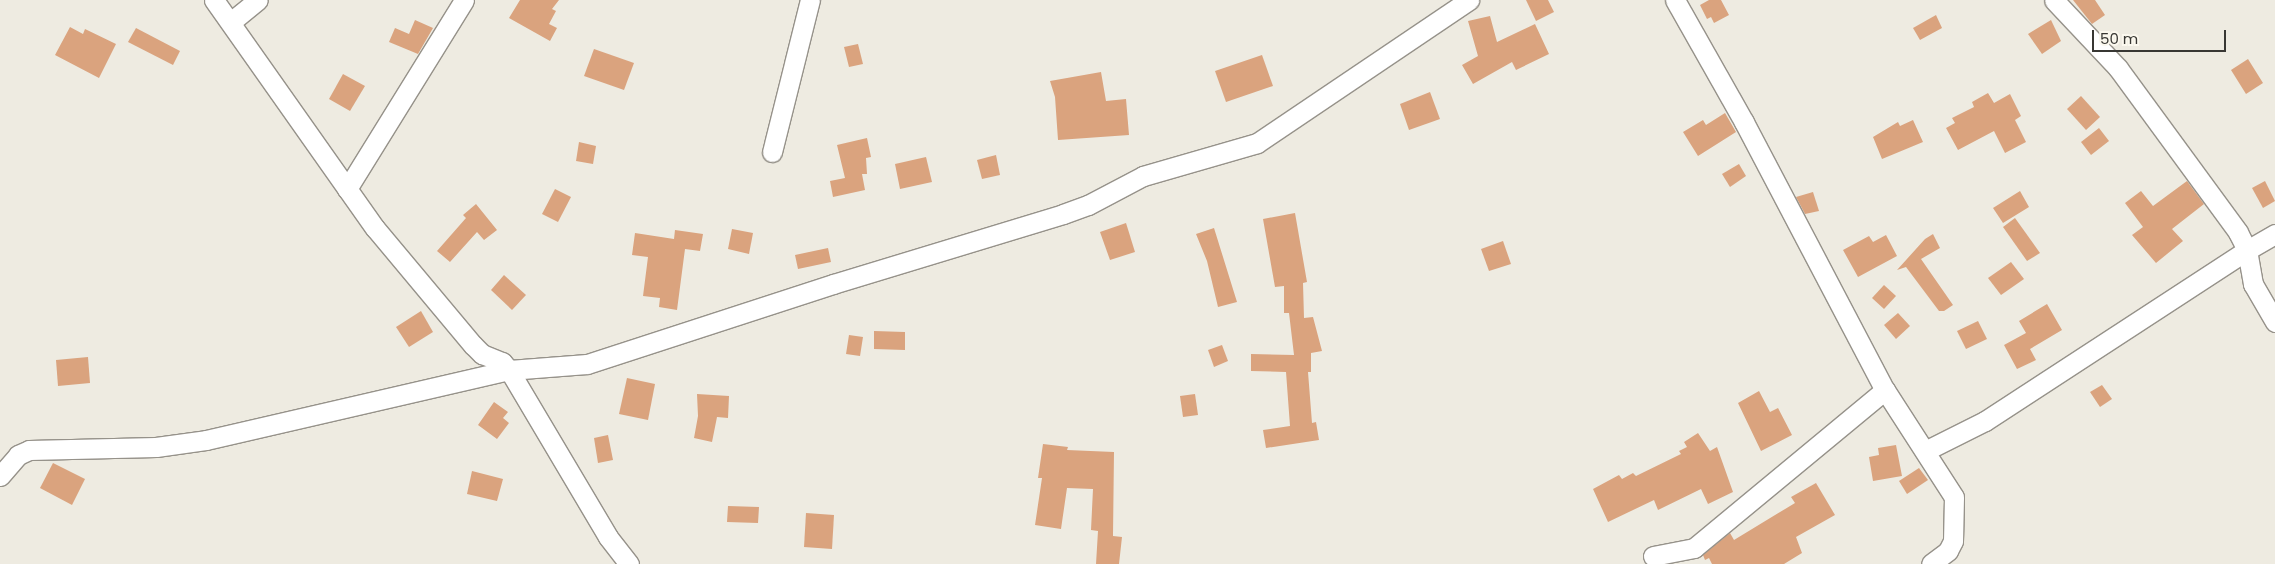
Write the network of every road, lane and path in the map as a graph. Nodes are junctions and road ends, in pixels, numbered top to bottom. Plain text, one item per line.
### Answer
1 (214, 0) edge
2 (258, 0) edge
3 (464, 0) edge
4 (810, 0) edge
5 (1469, 0) edge
6 (1674, 0) edge
7 (2054, 0) edge
8 (232, 21) junction
9 (772, 152) dead end
10 (347, 189) junction
11 (2275, 234) edge
12 (2247, 250) junction
13 (2275, 322) edge
14 (509, 370) junction
15 (1886, 390) junction
16 (1925, 451) junction
17 (0, 476) edge
18 (1654, 556) dead end
19 (628, 564) edge
20 (1931, 564) edge

1 - 8 street
2 - 8 street
3 - 10 street
4 - 9 street
5 - 14 street
6 - 15 street
7 - 12 street
8 - 10 street
10 - 14 street
11 - 12 street
12 - 13 street
12 - 16 street
14 - 17 street
14 - 19 street
15 - 16 street
15 - 18 street
16 - 20 street

